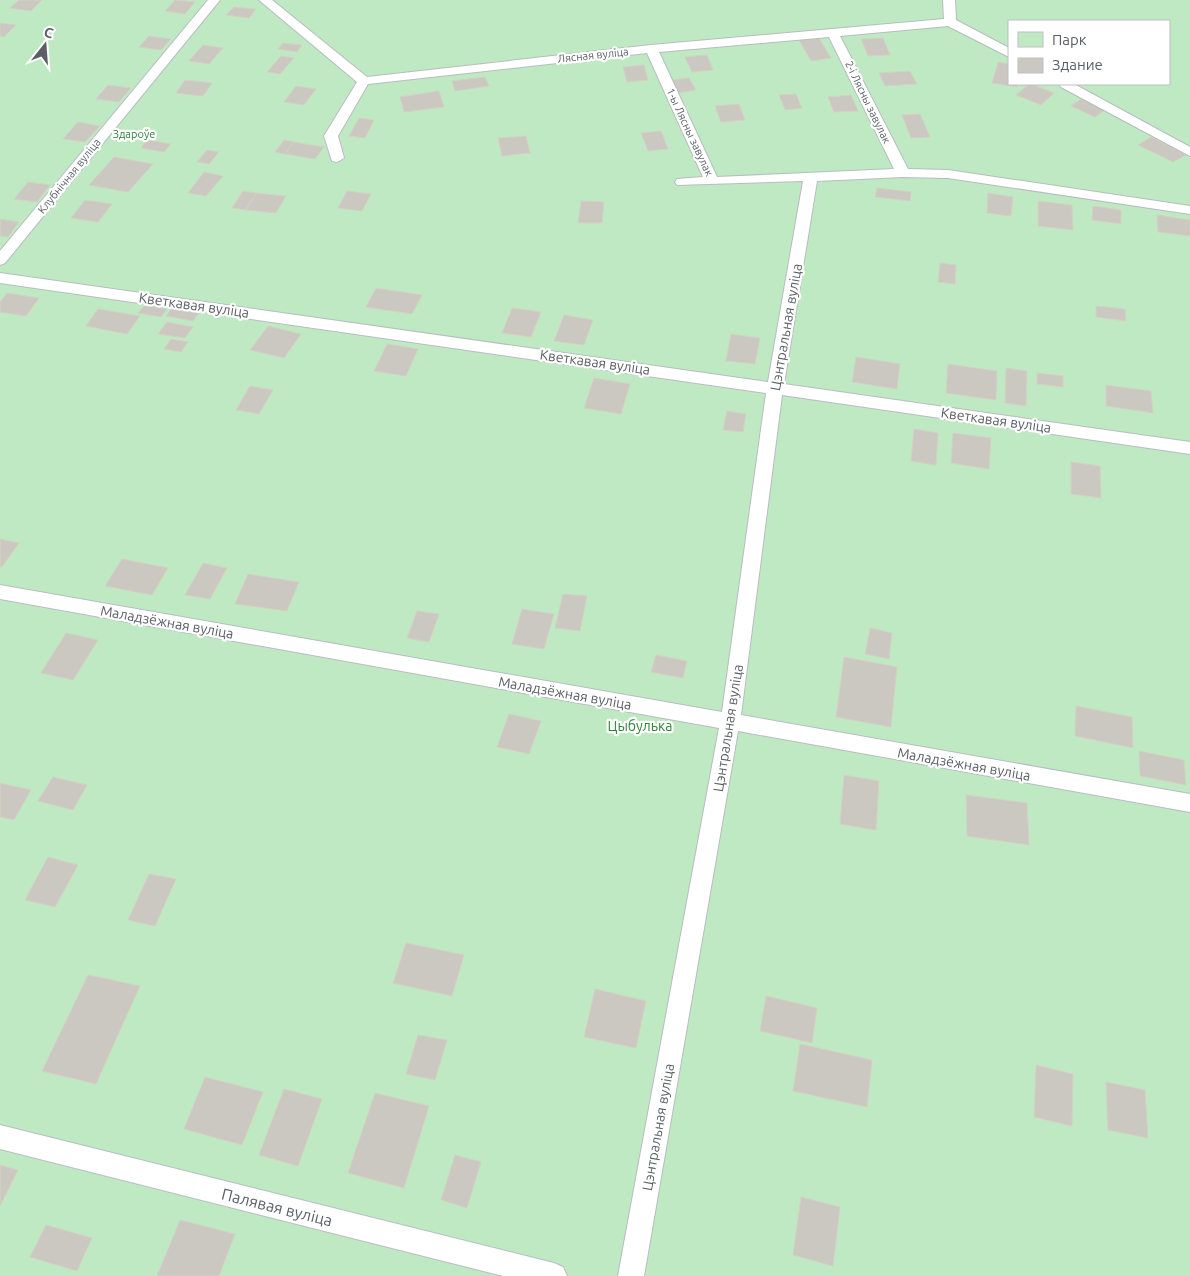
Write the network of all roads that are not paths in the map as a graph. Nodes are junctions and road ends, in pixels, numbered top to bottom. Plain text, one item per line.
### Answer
1 (214, 0) edge
2 (265, 0) edge
3 (950, 0) edge
4 (950, 22) junction
5 (832, 31) junction
6 (651, 49) junction
7 (1008, 52) edge
8 (364, 81) junction
9 (1067, 85) edge
10 (1190, 152) edge
11 (337, 158) dead end
12 (903, 173) junction
13 (811, 178) junction
14 (712, 181) junction
15 (682, 182) dead end
16 (1190, 210) edge
17 (0, 260) edge
18 (0, 278) edge
19 (775, 388) junction
20 (1190, 448) edge
21 (0, 592) edge
22 (730, 722) junction
23 (1190, 803) edge
24 (0, 1138) edge
25 (554, 1276) edge
26 (631, 1276) edge

1 - 17 lane, Клубнічная вуліца
2 - 8 lane
3 - 4 lane
4 - 5 lane, Лясная вуліца
4 - 7 lane
5 - 6 lane, Лясная вуліца
5 - 12 lane, 2-і Лясны завулак
6 - 8 lane, Лясная вуліца
6 - 14 lane, 1-ы Лясны завулак
8 - 11 lane
9 - 10 lane
12 - 13 lane, 1-ы Лясны завулак
12 - 16 lane, 1-ы Лясны завулак
13 - 14 lane, 1-ы Лясны завулак
13 - 19 lane, Цэнтральная вуліца
14 - 15 lane
18 - 19 lane, Кветкавая вуліца
19 - 20 lane, Кветкавая вуліца
19 - 22 lane, Цэнтральная вуліца
21 - 22 lane, Маладзёжная вуліца
22 - 23 lane, Маладзёжная вуліца
22 - 26 lane, Цэнтральная вуліца
24 - 25 lane, Палявая вуліца

